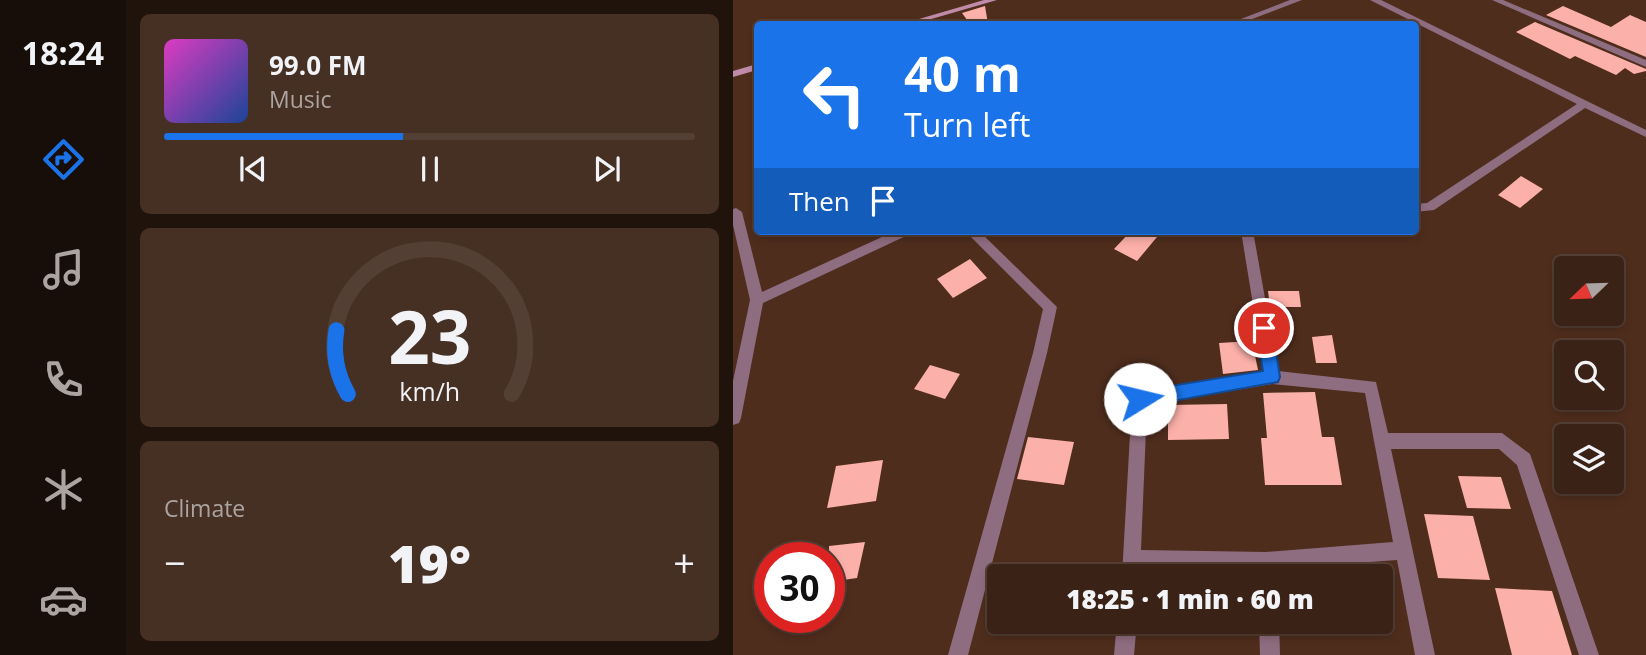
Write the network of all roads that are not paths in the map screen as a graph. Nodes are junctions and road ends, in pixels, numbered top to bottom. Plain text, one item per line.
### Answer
1 (993, 0) edge
2 (1298, 0) edge
3 (1374, 0) edge
4 (1496, 0) edge
5 (917, 21) edge
6 (1255, 21) edge
7 (1416, 21) edge
8 (1419, 22) edge
9 (1646, 64) edge
10 (754, 68) edge
11 (733, 74) edge
12 (1584, 104) junction
13 (1646, 134) edge
14 (1419, 208) edge
15 (736, 212) dead end
16 (897, 235) edge
17 (974, 235) edge
18 (1248, 235) edge
19 (757, 300) junction
20 (1272, 377) junction
21 (733, 418) edge
22 (1382, 441) junction
23 (1404, 551) junction
24 (1132, 564) edge
25 (1305, 564) edge
26 (1126, 634) edge
27 (1269, 634) edge
28 (958, 655) edge
29 (1124, 655) edge
30 (1270, 655) edge
31 (1425, 655) edge
32 (1589, 655) edge

1 - 5 street
2 - 6 street
3 - 7 street
4 - 9 street
8 - 12 street
10 - 11 street
12 - 13 street
12 - 14 street
15 - 19 street
16 - 19 street
17 - 28 street
18 - 20 street
19 - 21 street
20 - 22 street
20 - 24 street
22 - 23 street
22 - 32 street
23 - 25 street
23 - 31 street
26 - 29 street
27 - 30 street

